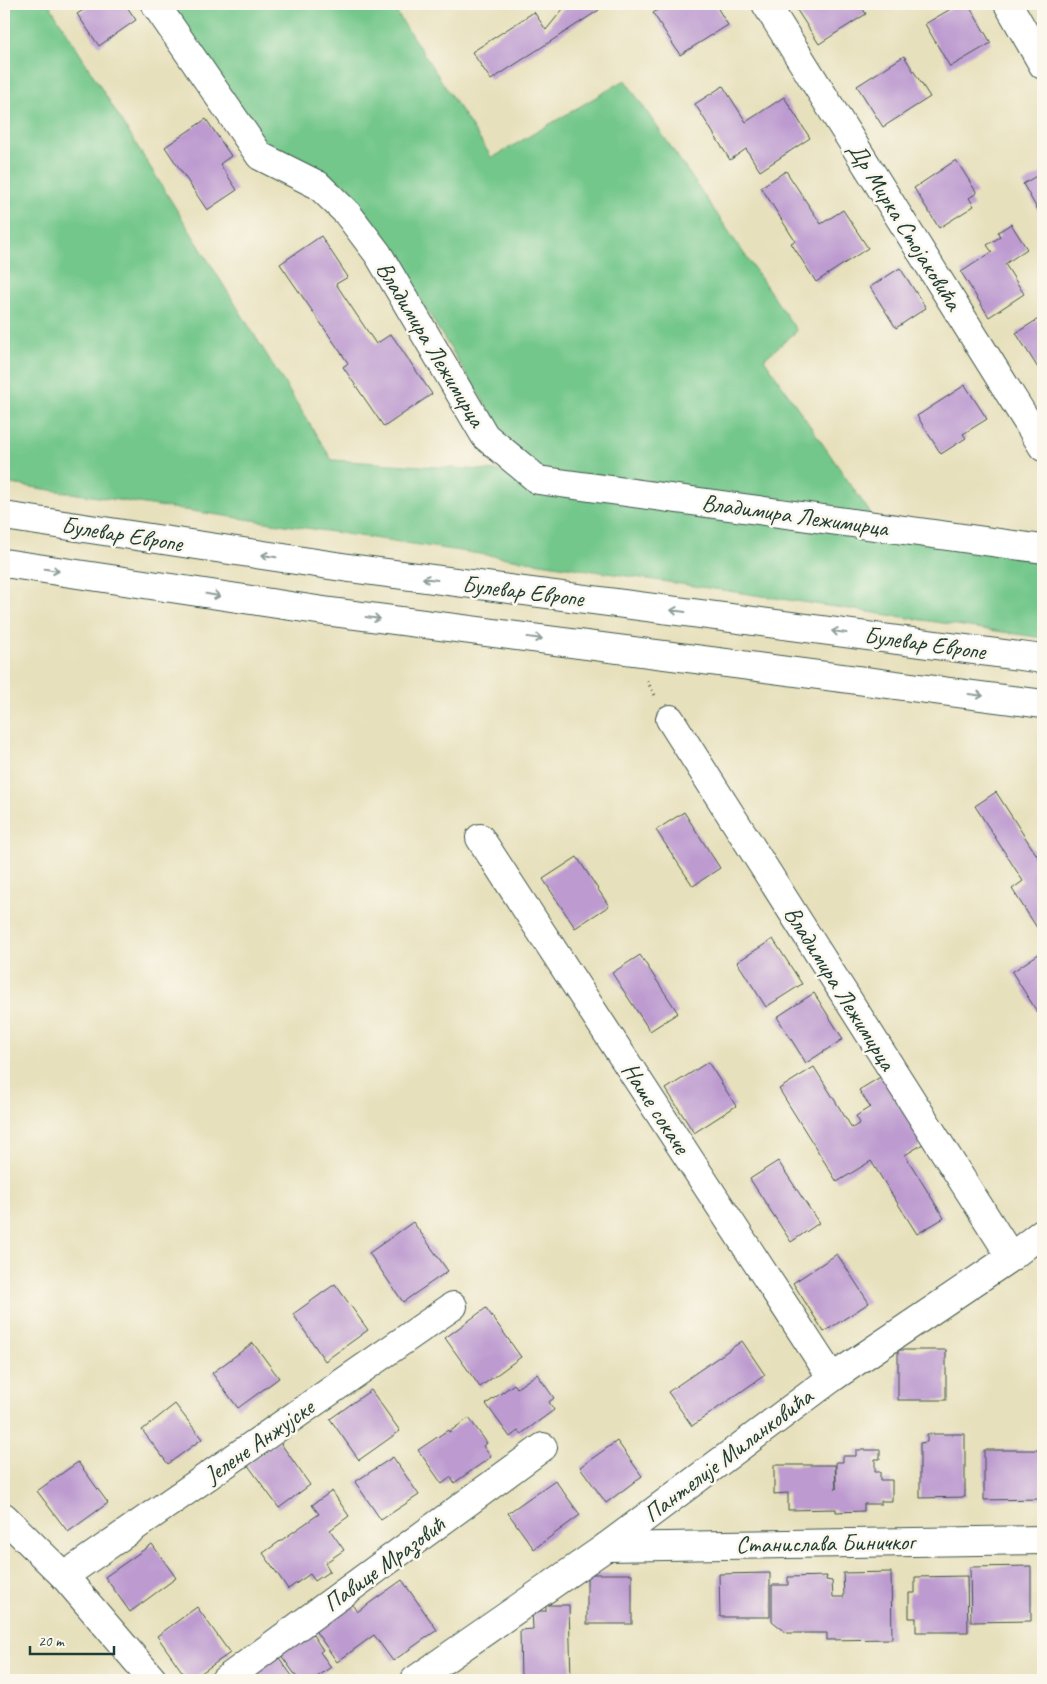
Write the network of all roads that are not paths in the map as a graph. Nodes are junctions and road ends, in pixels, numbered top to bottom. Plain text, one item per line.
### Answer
1 (155, 4) edge
2 (766, 4) edge
3 (1008, 4) edge
4 (1043, 65) edge
5 (1043, 447) edge
6 (4, 516) edge
7 (1043, 549) edge
8 (4, 563) edge
9 (1043, 659) edge
10 (1043, 704) edge
11 (670, 718) road end
12 (480, 838) dead end
13 (1043, 1232) edge
14 (1011, 1257) junction
15 (453, 1306) dead end
16 (832, 1378) junction
17 (543, 1447) dead end
18 (4, 1517) edge
19 (1043, 1540) edge
20 (606, 1546) junction
21 (64, 1576) junction
22 (154, 1680) edge
23 (225, 1680) edge
24 (415, 1680) edge

1 - 7 street, Владимира Лежимирца
2 - 5 street, Др Мирка Стојаковића
3 - 4 street
9 -> 6 street, Булевар Европе
8 -> 10 street, Булевар Европе
11 - 14 street, Владимира Лежимирца
12 - 16 street, Наше сокаче
13 - 14 street, Пантелије Миланковића
14 - 16 street, Пантелије Миланковића
15 - 21 street, Јелене Анжујске
16 - 20 street, Пантелије Миланковића
17 - 23 street, Павице Мразовић
18 - 21 street
19 - 20 street, Станислава Биничког
20 - 24 street, Пантелије Миланковића
21 - 22 street

